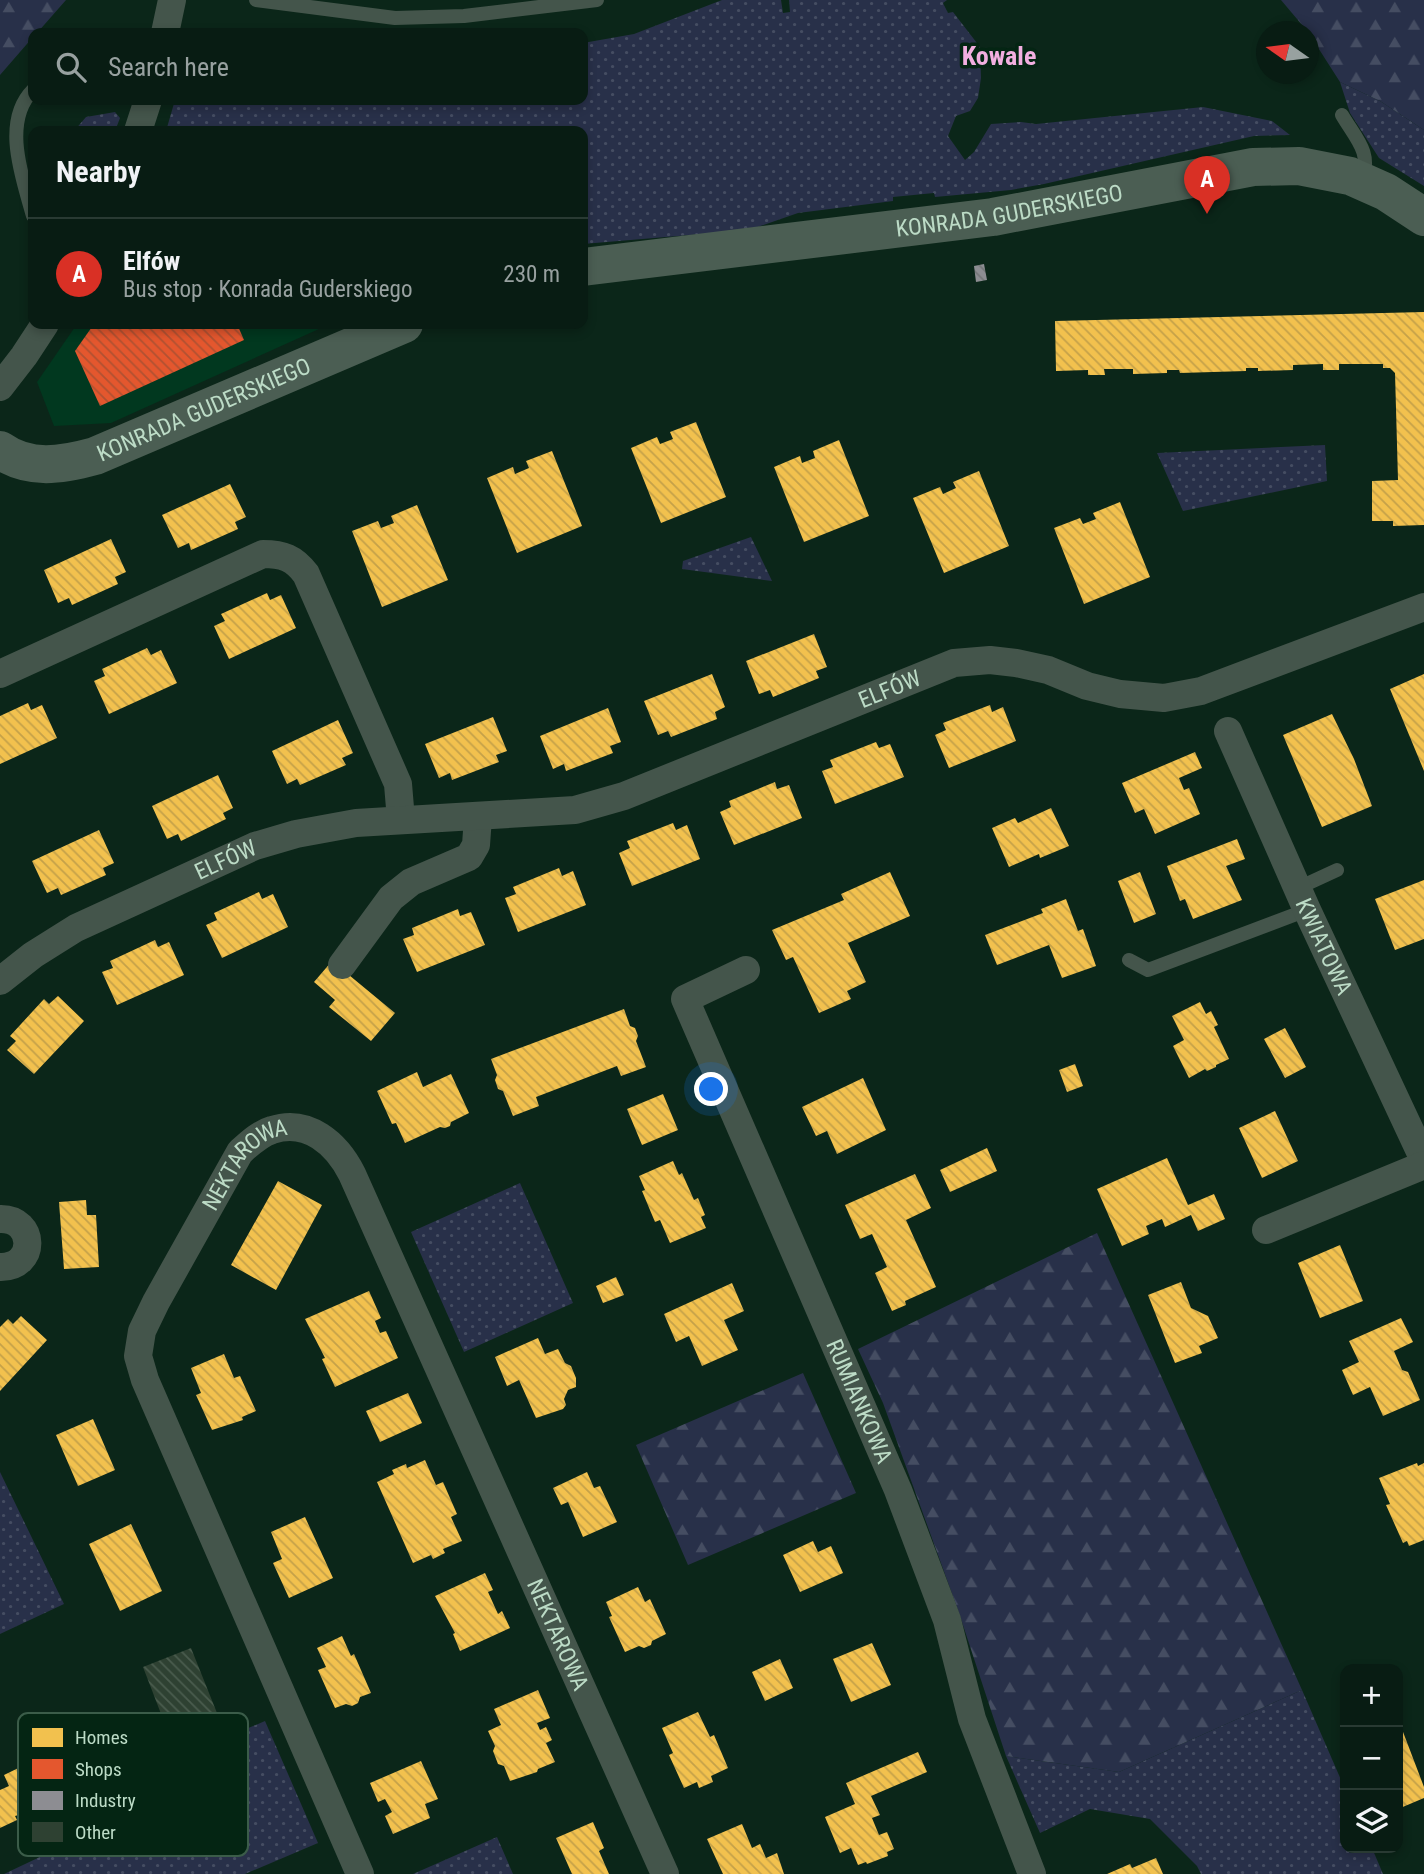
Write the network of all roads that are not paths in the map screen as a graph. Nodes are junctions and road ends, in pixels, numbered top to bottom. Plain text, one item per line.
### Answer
1 (172, 0) edge
2 (256, 0) edge
3 (597, 0) edge
4 (166, 28) edge
5 (28, 95) edge
6 (146, 105) edge
7 (1342, 115) dead end
8 (139, 126) edge
9 (1362, 180) junction
10 (28, 194) edge
11 (1424, 218) edge
12 (588, 266) edge
13 (41, 329) edge
14 (392, 329) edge
15 (0, 387) edge
16 (0, 450) edge
17 (1424, 607) edge
18 (0, 674) edge
19 (1228, 731) dead end
20 (478, 817) junction
21 (401, 820) junction
22 (1337, 870) dead end
23 (1303, 899) junction
24 (1129, 960) dead end
25 (342, 965) dead end
26 (746, 970) dead end
27 (0, 981) edge
28 (1424, 1163) edge
29 (0, 1219) edge
30 (1266, 1230) dead end
31 (0, 1267) edge
32 (359, 1874) edge
33 (665, 1874) edge
34 (1032, 1874) edge

1 - 4 street
2 - 3 lane
5 - 10 lane
6 - 8 street
7 - 9 lane
9 - 11 street, KONRADA GUDERSKIEGO
9 - 12 street, KONRADA GUDERSKIEGO
13 - 15 street
14 - 16 street, KONRADA GUDERSKIEGO
17 - 20 street, ELFÓW
18 - 21 street
19 - 23 street, KWIATOWA
20 - 21 street, ELFÓW
20 - 25 street
21 - 27 street, ELFÓW
22 - 23 lane
23 - 24 lane
23 - 28 street, KWIATOWA
26 - 34 street, RUMIANKOWA
28 - 30 street
29 - 31 street
32 - 33 street, NEKTAROWA

